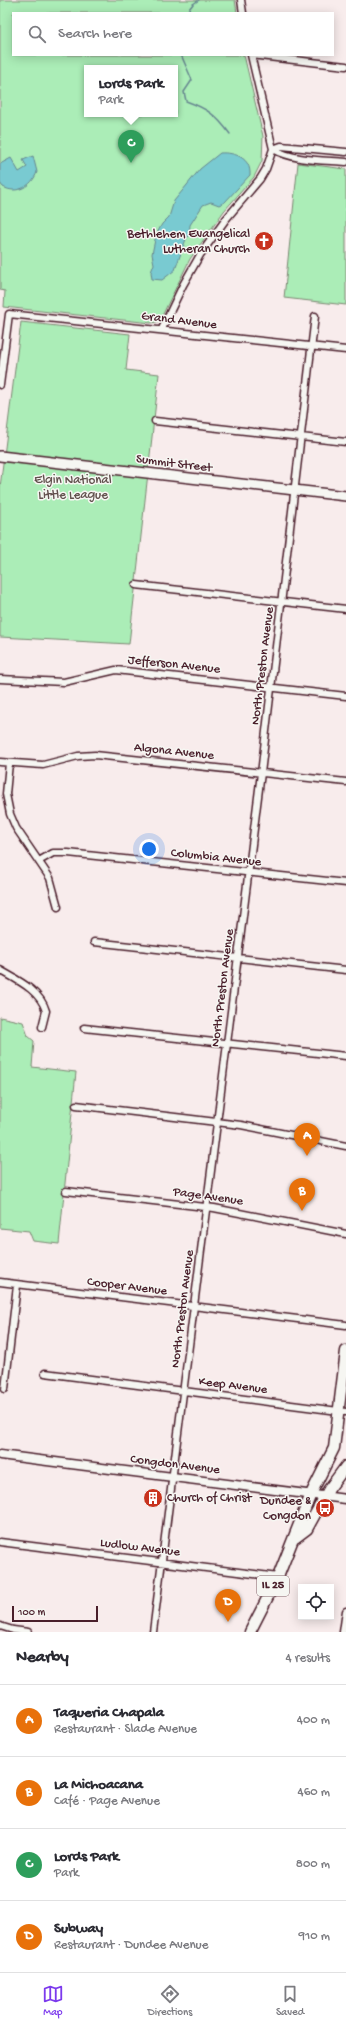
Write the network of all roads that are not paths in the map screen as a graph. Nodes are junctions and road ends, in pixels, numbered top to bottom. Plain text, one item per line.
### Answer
1 (241, 0) edge
2 (243, 12) edge
3 (251, 56) edge
4 (260, 56) edge
5 (346, 66) edge
6 (273, 149) junction
7 (346, 152) edge
8 (346, 162) edge
9 (314, 316) dead end
10 (162, 329) junction
11 (311, 346) junction
12 (346, 350) edge
13 (0, 385) edge
14 (155, 421) dead end
15 (301, 437) junction
16 (346, 442) edge
17 (0, 456) edge
18 (294, 490) junction
19 (346, 496) edge
20 (136, 585) dead end
21 (281, 602) junction
22 (346, 609) edge
23 (0, 678) edge
24 (271, 688) junction
25 (346, 696) edge
26 (0, 762) edge
27 (9, 763) junction
28 (261, 773) junction
29 (346, 782) edge
30 (39, 861) junction
31 (249, 873) junction
32 (346, 883) edge
33 (58, 907) dead end
34 (94, 942) dead end
35 (238, 959) junction
36 (0, 970) edge
37 (346, 970) edge
38 (42, 1027) dead end
39 (84, 1028) dead end
40 (227, 1044) junction
41 (346, 1056) edge
42 (76, 1105) dead end
43 (217, 1122) junction
44 (346, 1146) edge
45 (66, 1191) dead end
46 (207, 1207) junction
47 (346, 1234) edge
48 (0, 1282) edge
49 (17, 1284) junction
50 (195, 1307) junction
51 (346, 1325) edge
52 (346, 1351) edge
53 (45, 1373) dead end
54 (5, 1389) dead end
55 (184, 1391) junction
56 (342, 1412) edge
57 (334, 1448) junction
58 (0, 1455) edge
59 (346, 1466) edge
60 (173, 1477) junction
61 (311, 1494) junction
62 (325, 1496) junction
63 (346, 1499) edge
64 (298, 1536) junction
65 (0, 1542) edge
66 (163, 1562) junction
67 (278, 1577) junction
68 (346, 1611) edge
69 (0, 1626) edge
70 (11, 1631) edge
71 (28, 1632) edge
72 (153, 1632) edge
73 (250, 1632) edge
74 (344, 1632) edge

1 - 2 street
3 - 6 street
4 - 5 street
6 - 7 street
6 - 8 street
6 - 10 street
9 - 11 street, North Preston Avenue
10 - 11 street, Grand Avenue
10 - 13 street, Grand Avenue
11 - 12 street, Grand Avenue
11 - 15 street, North Preston Avenue
14 - 15 street
15 - 16 street
15 - 18 street, North Preston Avenue
17 - 18 main road, Summit Street
18 - 19 main road, Summit Street
18 - 21 street, North Preston Avenue
20 - 21 street
21 - 22 street
21 - 24 street, North Preston Avenue
23 - 24 street, Jefferson Avenue
24 - 25 street, Jefferson Avenue
24 - 28 street, North Preston Avenue
26 - 27 street, Algona Avenue
27 - 28 street, Algona Avenue
27 - 30 street
28 - 29 street, Algona Avenue
28 - 31 street, North Preston Avenue
30 - 31 street, Columbia Avenue
30 - 33 street
31 - 32 street, Columbia Avenue
31 - 35 street, North Preston Avenue
34 - 35 street
35 - 37 street
35 - 40 street, North Preston Avenue
36 - 38 street
39 - 40 street
40 - 41 street
40 - 43 street, North Preston Avenue
42 - 43 street
43 - 44 street
43 - 46 street, North Preston Avenue
45 - 46 street, Page Avenue
46 - 47 street, Page Avenue
46 - 50 street, North Preston Avenue
48 - 49 street, Cooper Avenue
49 - 50 street, Cooper Avenue
49 - 54 street
50 - 51 street, Cooper Avenue
50 - 55 street, North Preston Avenue
52 - 56 main road, IL 25
53 - 55 street, Keep Avenue
55 - 56 street, Keep Avenue
55 - 60 street, North Preston Avenue
56 - 57 main road, IL 25
57 - 61 main road, IL 25
57 - 62 main road
58 - 60 street, Congdon Avenue
59 - 62 main road, IL 25
60 - 61 street, Congdon Avenue
60 - 66 street, North Preston Avenue
61 - 62 street, Congdon Avenue
61 - 64 main road, IL 25
62 - 63 street, Congdon Avenue
62 - 64 main road, IL 25
64 - 67 main road, IL 25
65 - 66 street, Ludlow Avenue
66 - 67 street, Ludlow Avenue
66 - 72 street, North Preston Avenue
67 - 73 main road, IL 25
68 - 74 street
69 - 70 street
70 - 71 street

